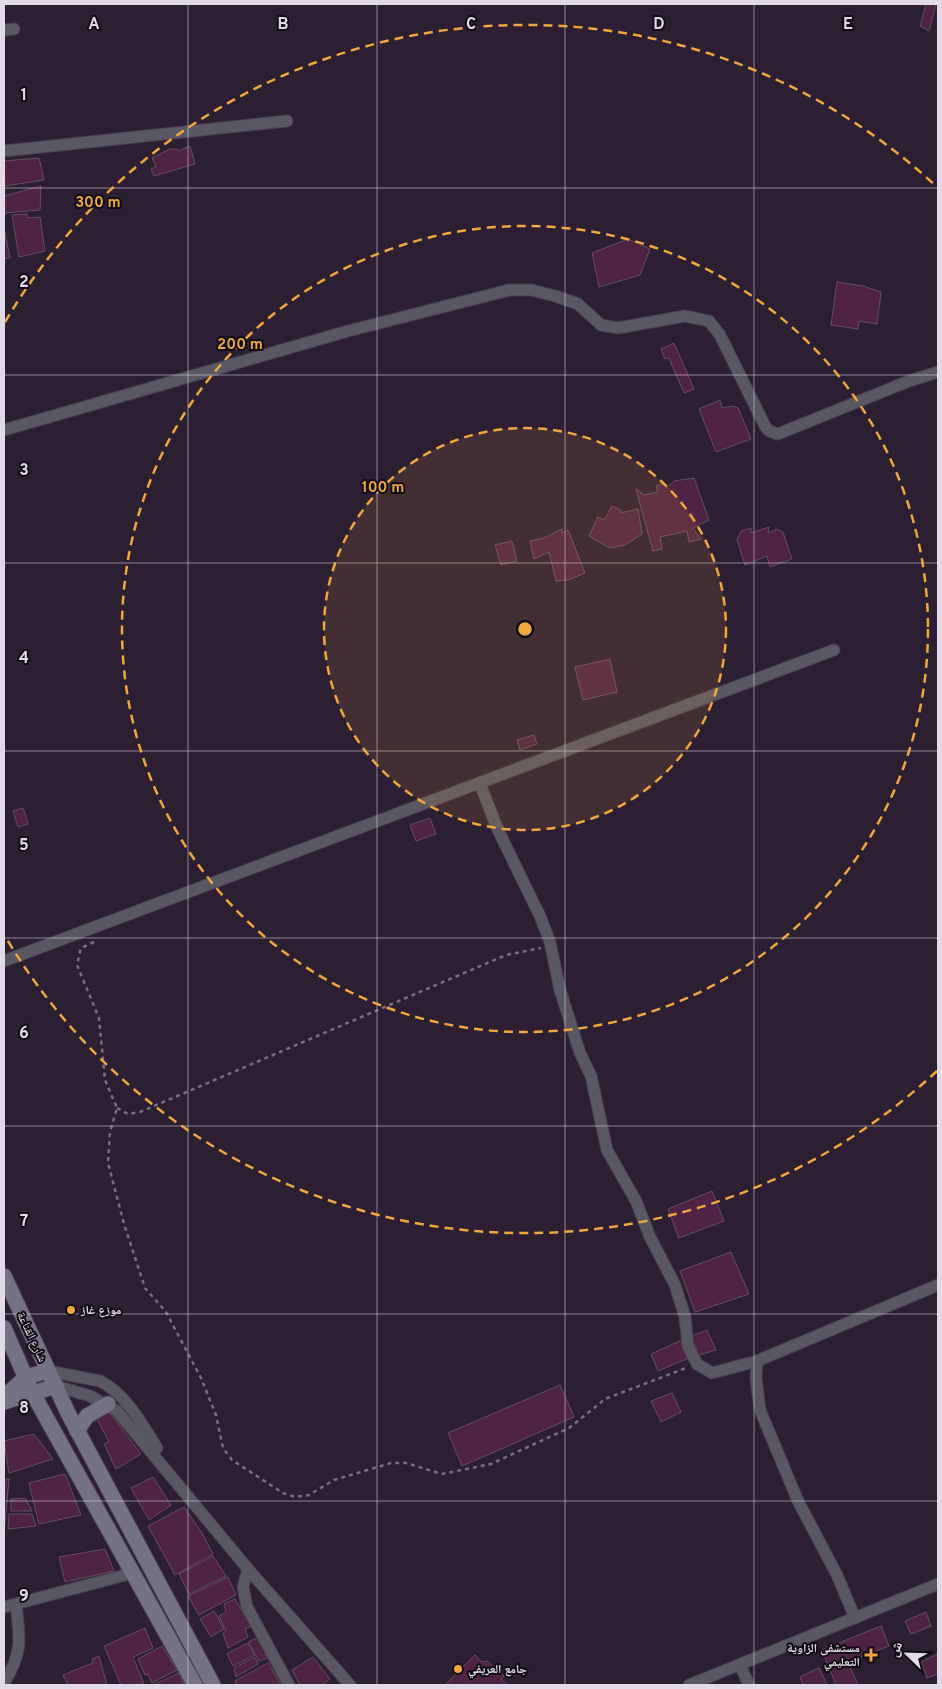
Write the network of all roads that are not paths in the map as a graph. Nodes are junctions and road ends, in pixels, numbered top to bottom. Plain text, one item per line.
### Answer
1 (287, 121) dead end
2 (4, 151) edge
3 (938, 372) edge
4 (4, 430) edge
5 (834, 650) dead end
6 (480, 784) junction
7 (4, 961) edge
8 (4, 1276) edge
9 (938, 1284) edge
10 (4, 1328) edge
11 (757, 1361) junction
12 (48, 1371) junction
13 (26, 1377) junction
14 (56, 1386) junction
15 (32, 1392) junction
16 (4, 1397) edge
17 (4, 1402) edge
18 (108, 1404) junction
19 (77, 1431) junction
20 (177, 1482) junction
21 (248, 1569) junction
22 (133, 1572) junction
23 (938, 1584) edge
24 (16, 1605) junction
25 (4, 1607) edge
26 (855, 1618) junction
27 (740, 1665) junction
28 (4, 1684) edge
29 (195, 1685) edge
30 (213, 1685) edge
31 (289, 1685) edge
32 (350, 1685) edge
33 (689, 1685) edge
34 (749, 1685) edge

1 - 2 street
3 - 4 street
5 - 6 street
6 - 7 street
6 - 11 street
8 - 12 main road, شارع القناعة
9 - 11 street
10 - 13 main road, شارع القناعة
11 - 26 street
12 - 13 main road
12 - 14 main road, شارع القناعة
12 - 20 street
13 - 15 main road, شارع القناعة
13 - 16 main road
14 - 15 main road
14 - 18 street
14 - 19 main road, شارع القناعة
15 - 17 main road
15 - 22 main road, شارع القناعة
18 - 19 main road
18 - 20 street
19 - 30 main road, شارع القناعة
20 - 21 street
21 - 31 street
21 - 32 street
22 - 24 street
22 - 29 main road, شارع القناعة
23 - 26 street
24 - 25 street
24 - 28 street
26 - 27 street
27 - 33 street
27 - 34 street

